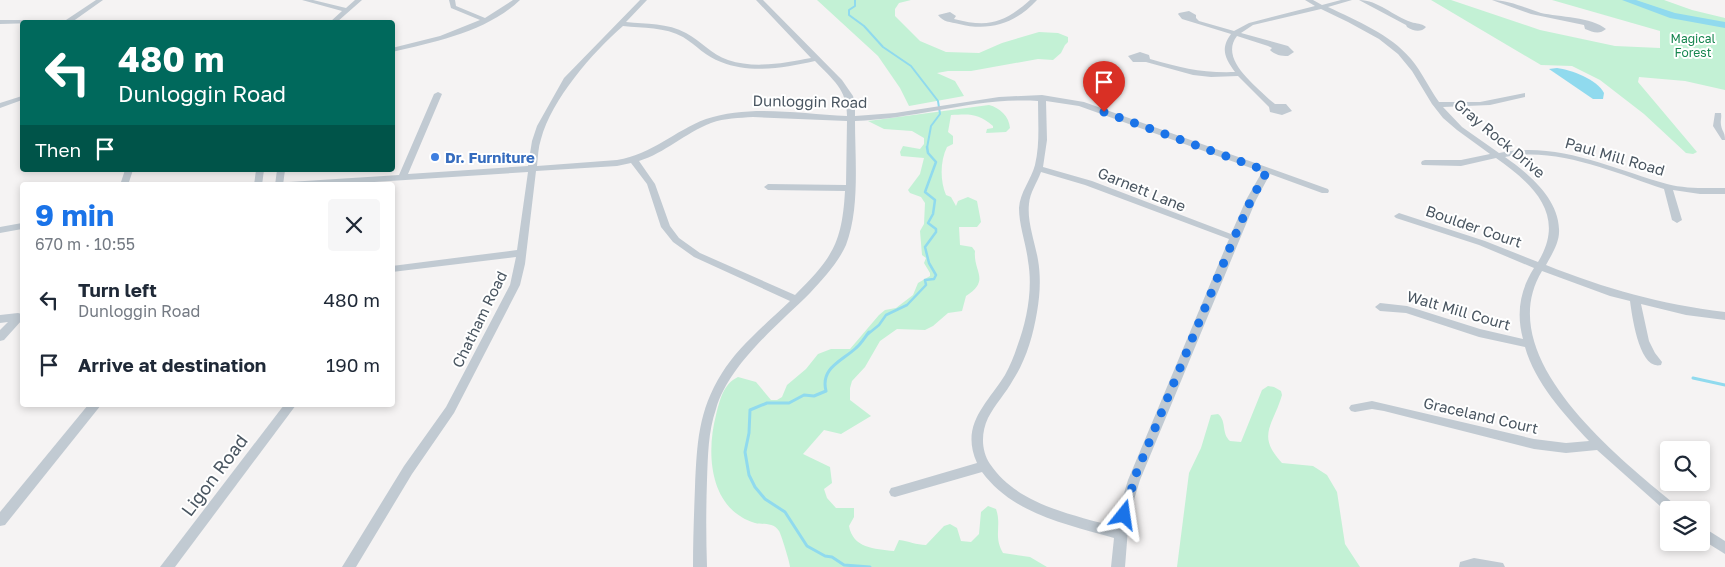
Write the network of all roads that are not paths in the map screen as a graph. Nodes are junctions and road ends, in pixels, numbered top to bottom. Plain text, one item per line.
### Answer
1 (100, 0) edge
2 (305, 0) edge
3 (359, 0) edge
4 (452, 0) edge
5 (517, 0) edge
6 (644, 0) edge
7 (759, 0) edge
8 (1034, 0) edge
9 (1308, 0) edge
10 (1349, 0) edge
11 (1362, 0) edge
12 (1495, 0) edge
13 (1320, 6) junction
14 (347, 10) junction
15 (951, 19) dead end
16 (1192, 19) dead end
17 (71, 20) edge
18 (335, 20) edge
19 (487, 21) junction
20 (0, 22) edge
21 (20, 22) edge
22 (623, 24) junction
23 (1410, 24) dead end
24 (1587, 25) dead end
25 (1235, 34) junction
26 (1277, 48) dead end
27 (395, 49) edge
28 (816, 59) junction
29 (1146, 60) dead end
30 (1240, 74) junction
31 (438, 94) dead end
32 (1522, 95) dead end
33 (1042, 97) junction
34 (20, 99) edge
35 (1436, 104) junction
36 (0, 106) edge
37 (1273, 106) dead end
38 (1718, 115) dead end
39 (851, 118) junction
40 (1725, 138) edge
41 (1497, 155) junction
42 (633, 159) junction
43 (1425, 163) dead end
44 (533, 167) junction
45 (1039, 168) junction
46 (1267, 171) junction
47 (403, 177) junction
48 (332, 182) edge
49 (1668, 187) junction
50 (768, 188) dead end
51 (849, 188) junction
52 (1324, 191) dead end
53 (1725, 192) edge
54 (1399, 216) dead end
55 (1677, 220) dead end
56 (20, 226) edge
57 (0, 230) edge
58 (1234, 238) junction
59 (521, 253) junction
60 (1540, 266) junction
61 (395, 269) edge
62 (797, 300) junction
63 (1635, 300) junction
64 (1380, 307) dead end
65 (1725, 316) edge
66 (20, 317) edge
67 (0, 319) edge
68 (0, 337) edge
69 (1529, 344) junction
70 (1657, 362) dead end
71 (93, 407) edge
72 (288, 407) edge
73 (1356, 408) dead end
74 (1600, 445) junction
75 (984, 466) junction
76 (895, 492) dead end
77 (1662, 501) edge
78 (0, 521) edge
79 (1120, 534) junction
80 (1710, 538) edge
81 (1725, 548) edge
82 (1465, 566) edge
83 (167, 567) edge
84 (349, 567) edge
85 (700, 567) edge
86 (1118, 567) edge
87 (1498, 567) edge

1 - 17 street
2 - 14 street
3 - 14 street
4 - 19 street
5 - 19 street
6 - 22 street, Chatham Road
7 - 28 street
8 - 15 street
9 - 13 street, Gray Rock Drive
10 - 13 street
11 - 23 street
12 - 24 street
13 - 25 street
13 - 35 street, Gray Rock Drive
14 - 18 street
16 - 25 street
19 - 27 street
20 - 21 street
22 - 28 street
22 - 44 street, Chatham Road
25 - 26 street
25 - 30 street
28 - 39 street
29 - 30 street
30 - 37 street
31 - 47 street
32 - 35 street
33 - 39 street, Dunloggin Road
33 - 45 street
33 - 46 street, Dunloggin Road
34 - 36 street
35 - 41 street, Gray Rock Drive
38 - 40 street
39 - 42 street, Dunloggin Road
39 - 51 street
41 - 43 street, Paul Mill Road
41 - 49 street, Paul Mill Road
41 - 60 street, Gray Rock Drive
42 - 44 street, Dunloggin Road
42 - 62 street
44 - 47 street, Dunloggin Road
44 - 59 street, Chatham Road
45 - 58 street, Garnett Lane
45 - 75 street
46 - 52 street, Dunloggin Road
46 - 58 street
47 - 48 street, Dunloggin Road
49 - 53 street, Paul Mill Road
49 - 55 street
50 - 51 street
51 - 62 street
54 - 60 street, Boulder Court
56 - 57 street
58 - 79 street
59 - 61 street
59 - 84 street, Chatham Road
60 - 63 street
60 - 69 street, Gray Rock Drive
62 - 85 street
63 - 65 street
63 - 70 street
64 - 69 street, Walt Mill Court
66 - 67 street
66 - 68 street
69 - 74 street, Gray Rock Drive
71 - 78 street
72 - 83 street, Ligon Road
73 - 74 street, Graceland Court
74 - 77 street, Gray Rock Drive
75 - 76 street
75 - 79 street
79 - 86 street
80 - 81 street
82 - 87 street

